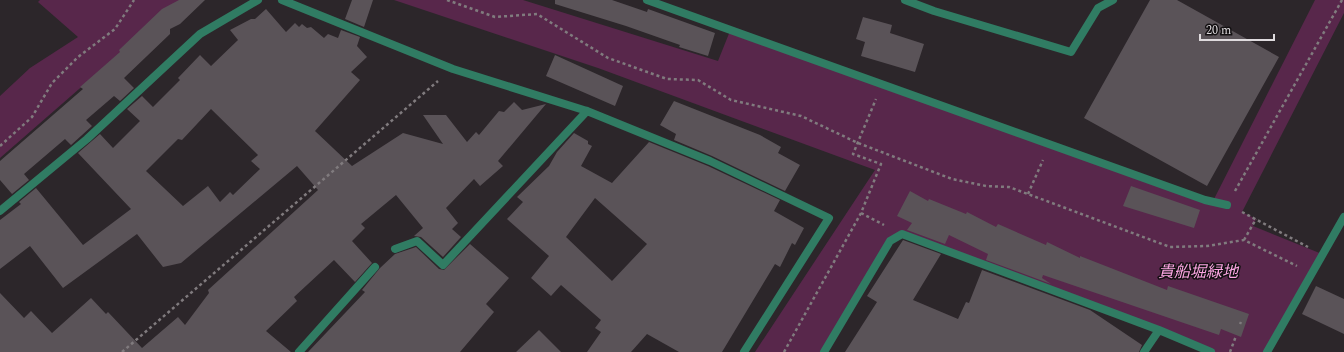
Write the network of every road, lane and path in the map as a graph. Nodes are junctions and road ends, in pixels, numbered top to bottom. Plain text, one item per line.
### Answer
1 (134, 0) edge
2 (258, 0) edge
3 (282, 0) edge
4 (447, 0) edge
5 (647, 0) edge
6 (904, 0) edge
7 (1113, 0) edge
8 (1342, 0) edge
9 (453, 69) junction
10 (588, 111) junction
11 (1050, 144) junction
12 (0, 146) edge
13 (1028, 194) junction
14 (1227, 204) junction
15 (0, 211) edge
16 (861, 213) dead end
17 (1344, 217) edge
18 (1256, 219) junction
19 (902, 234) junction
20 (1244, 240) junction
21 (395, 249) dead end
22 (1322, 254) junction
23 (375, 267) dead end
24 (1312, 273) junction
25 (1159, 330) junction
26 (1236, 336) dead end
27 (122, 352) edge
28 (299, 352) edge
29 (744, 352) edge
30 (824, 352) edge
31 (1144, 352) edge
32 (1211, 352) edge
33 (1230, 352) edge
34 (1267, 352) edge

1 - 12 path
2 - 15 street
3 - 9 street
4 - 13 path
5 - 11 street
6 - 7 street
8 - 14 path
9 - 10 street
9 - 27 path
10 - 21 street
10 - 29 street
11 - 13 path
11 - 14 street
13 - 20 path
14 - 18 path
16 - 19 path
17 - 22 street
18 - 20 path
18 - 22 path
19 - 25 street
19 - 30 street
20 - 24 path
22 - 24 street
23 - 28 street
24 - 34 street
25 - 31 street
25 - 32 street
26 - 33 path

